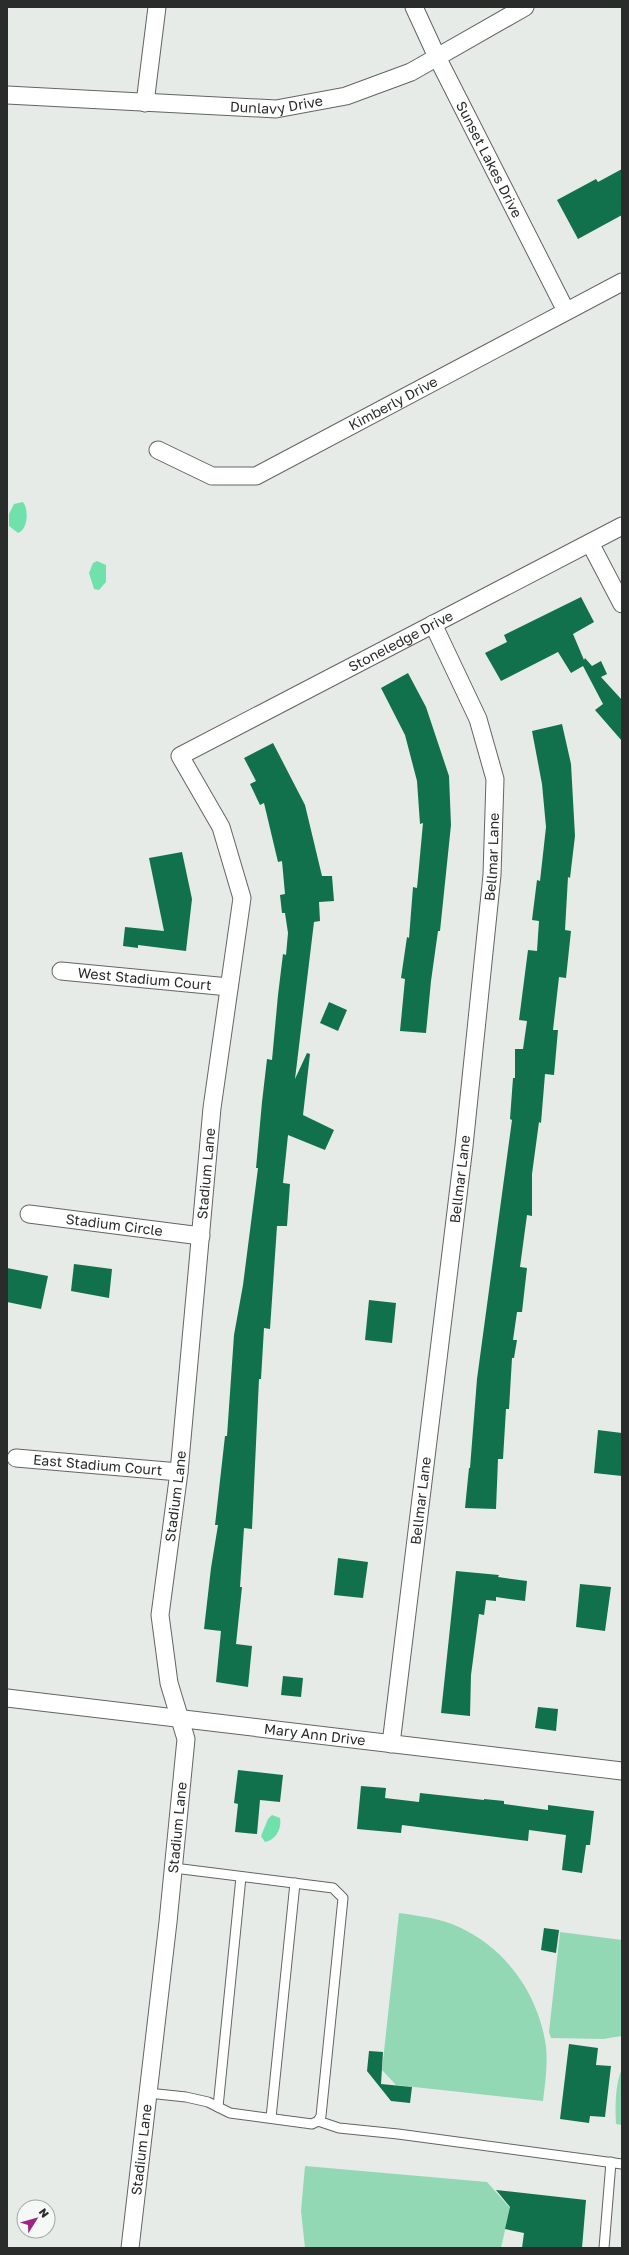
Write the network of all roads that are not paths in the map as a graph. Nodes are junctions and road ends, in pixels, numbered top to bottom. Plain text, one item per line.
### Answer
1 (156, 7) edge
2 (414, 7) edge
3 (525, 7) edge
4 (437, 57) junction
5 (7, 95) edge
6 (145, 103) junction
7 (622, 282) edge
8 (566, 311) junction
9 (158, 450) dead end
10 (622, 526) edge
11 (590, 542) junction
12 (622, 604) edge
13 (433, 624) junction
14 (180, 756) joint
15 (61, 971) dead end
16 (229, 987) junction
17 (29, 1214) dead end
18 (201, 1236) junction
19 (16, 1458) dead end
20 (179, 1472) junction
21 (7, 1698) edge
22 (180, 1719) junction
23 (391, 1744) junction
24 (622, 1771) edge
25 (174, 1868) junction
26 (241, 1877) junction
27 (295, 1883) junction
28 (148, 2093) junction
29 (218, 2107) junction
30 (271, 2118) junction
31 (318, 2121) junction
32 (611, 2162) junction
33 (622, 2164) edge
34 (130, 2248) edge
35 (604, 2248) edge

1 - 6 street
2 - 4 street, Sunset Lakes Drive
3 - 4 street, Dunlavy Drive
4 - 6 street, Dunlavy Drive
4 - 8 street, Sunset Lakes Drive
5 - 6 street, Dunlavy Drive
7 - 8 street, Kimberly Drive
8 - 9 street, Kimberly Drive
10 - 11 street, Stoneledge Drive
11 - 12 street
11 - 13 street, Stoneledge Drive
13 - 14 street, Stoneledge Drive
13 - 23 street, Bellmar Lane
14 - 16 street, Stadium Lane
15 - 16 street, West Stadium Court
16 - 18 street, Stadium Lane
17 - 18 street, Stadium Circle
18 - 20 street, Stadium Lane
19 - 20 street, East Stadium Court
20 - 22 street, Stadium Lane
21 - 22 street, Mary Ann Drive
22 - 23 street, Mary Ann Drive
22 - 25 street, Stadium Lane
23 - 24 street, Mary Ann Drive
25 - 26 lane
25 - 28 street, Stadium Lane
26 - 27 lane
26 - 29 lane
27 - 30 lane
27 - 31 lane
28 - 29 lane
28 - 34 street, Stadium Lane
29 - 30 lane
30 - 31 lane
31 - 32 lane
32 - 33 lane
32 - 35 lane

